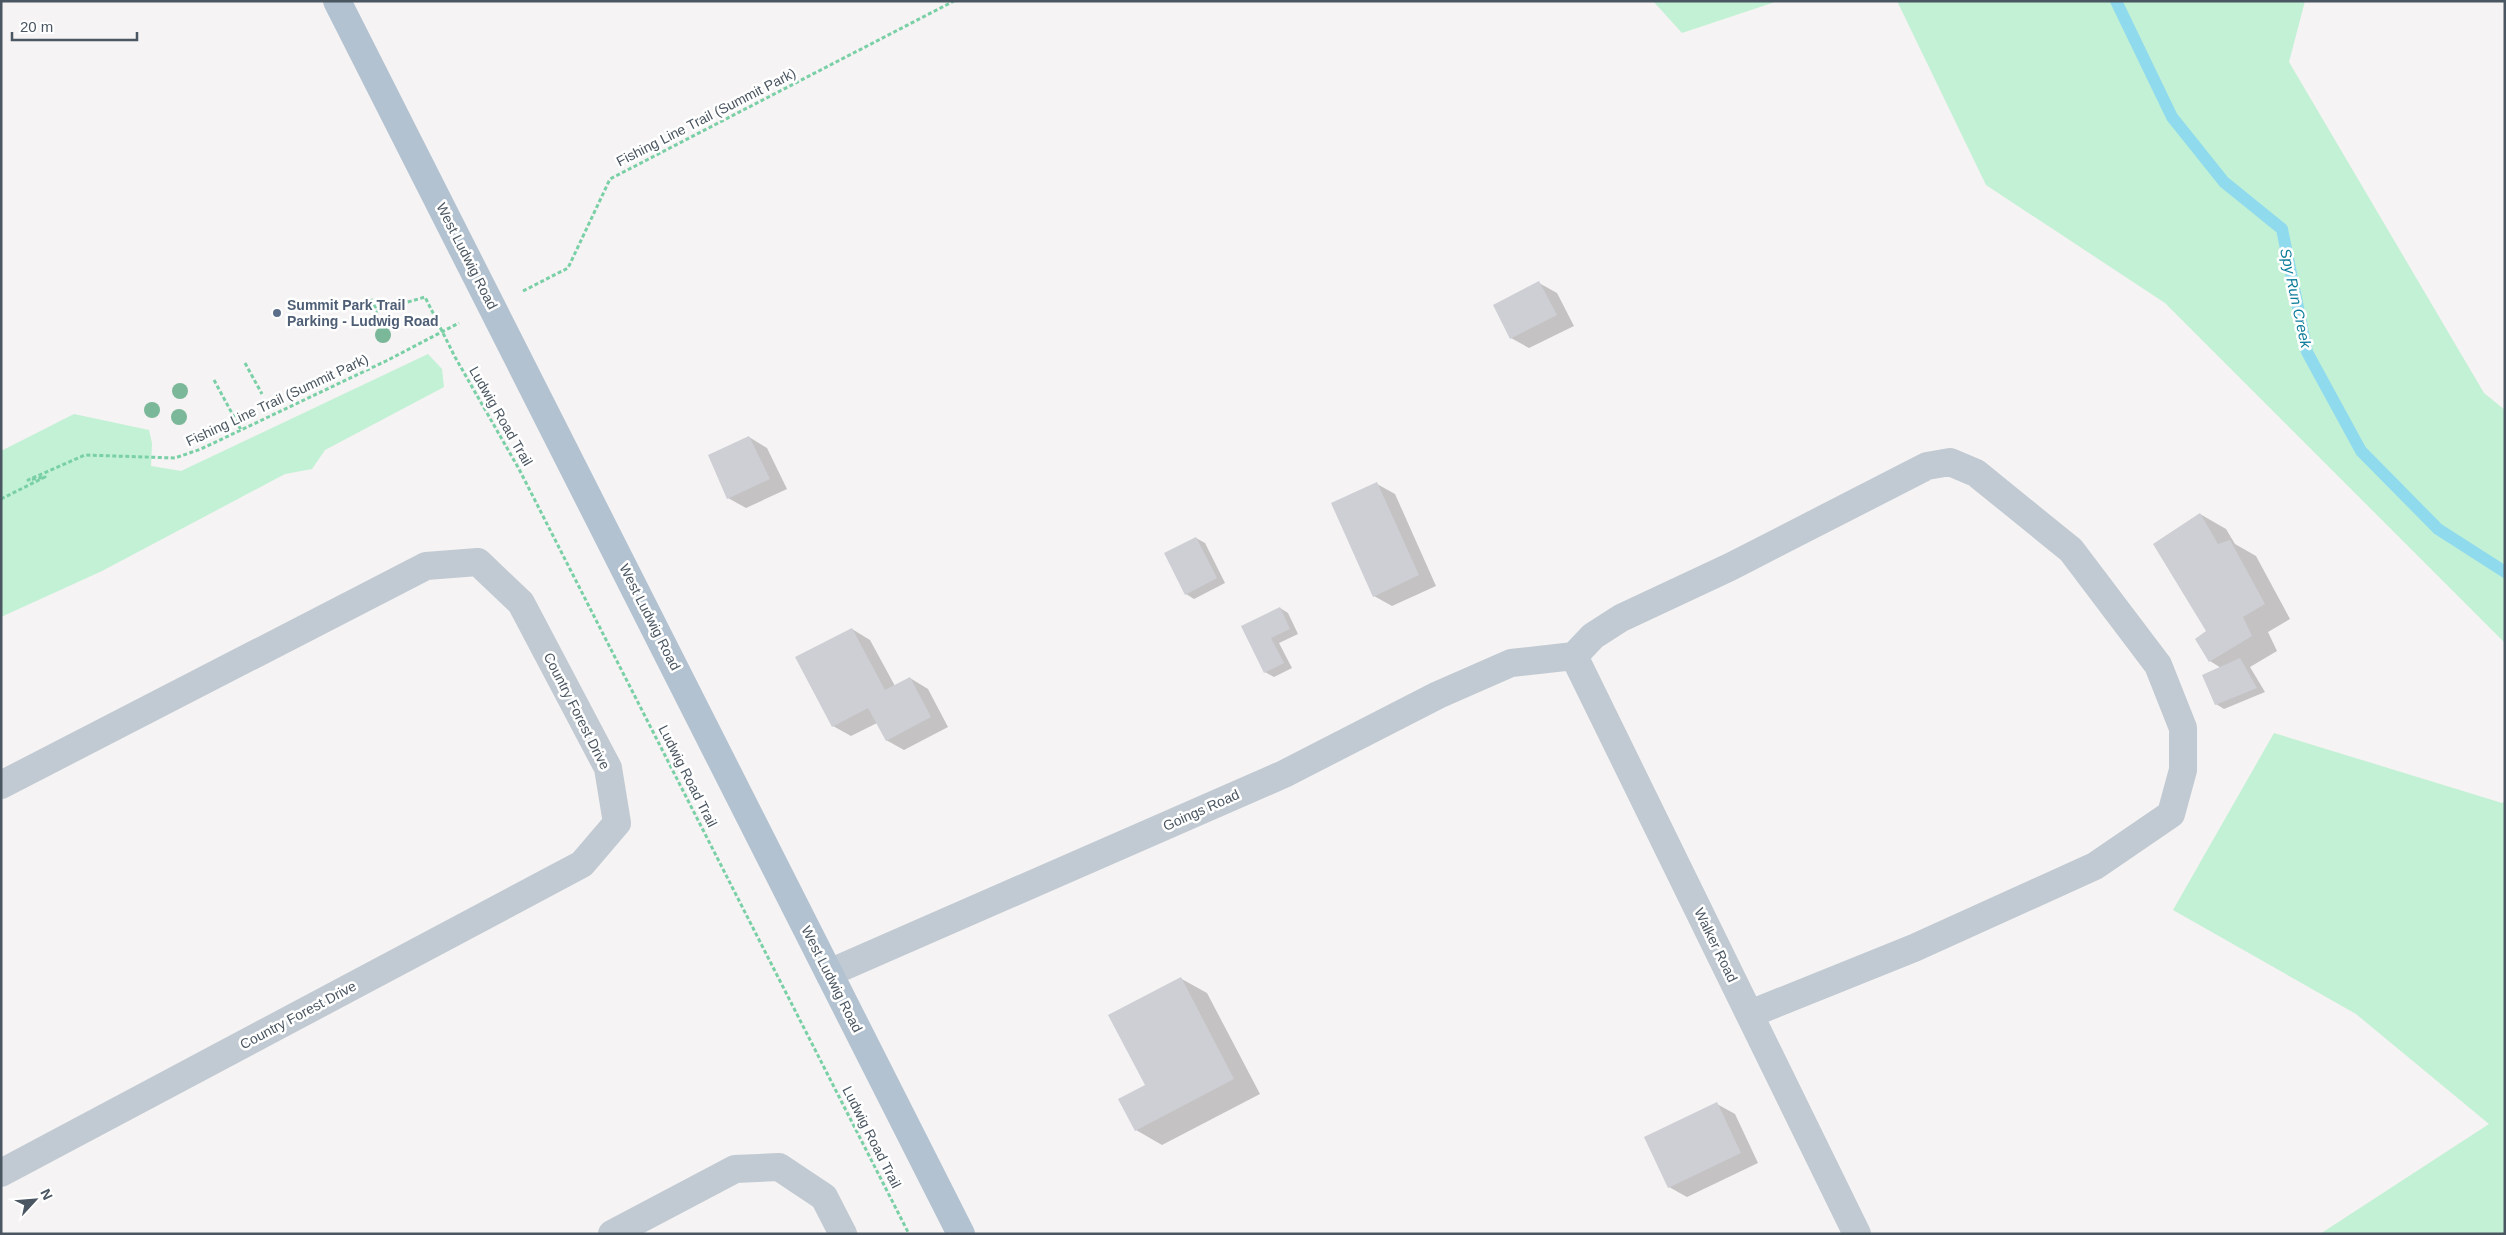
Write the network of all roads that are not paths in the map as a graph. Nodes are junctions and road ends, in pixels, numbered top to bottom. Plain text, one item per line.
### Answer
1 (337, 1) edge
2 (1574, 656) junction
3 (1, 785) edge
4 (829, 973) junction
5 (1750, 1014) junction
6 (1, 1173) edge
7 (612, 1234) edge
8 (843, 1234) edge
9 (961, 1234) edge
10 (1857, 1234) edge

1 - 4 main road, West Ludwig Road
2 - 4 street, Goings Road
2 - 5 street, Walker Road
2 - 5 street
3 - 6 street, Country Forest Drive
4 - 9 main road, West Ludwig Road
5 - 10 street, Walker Road
7 - 8 street

